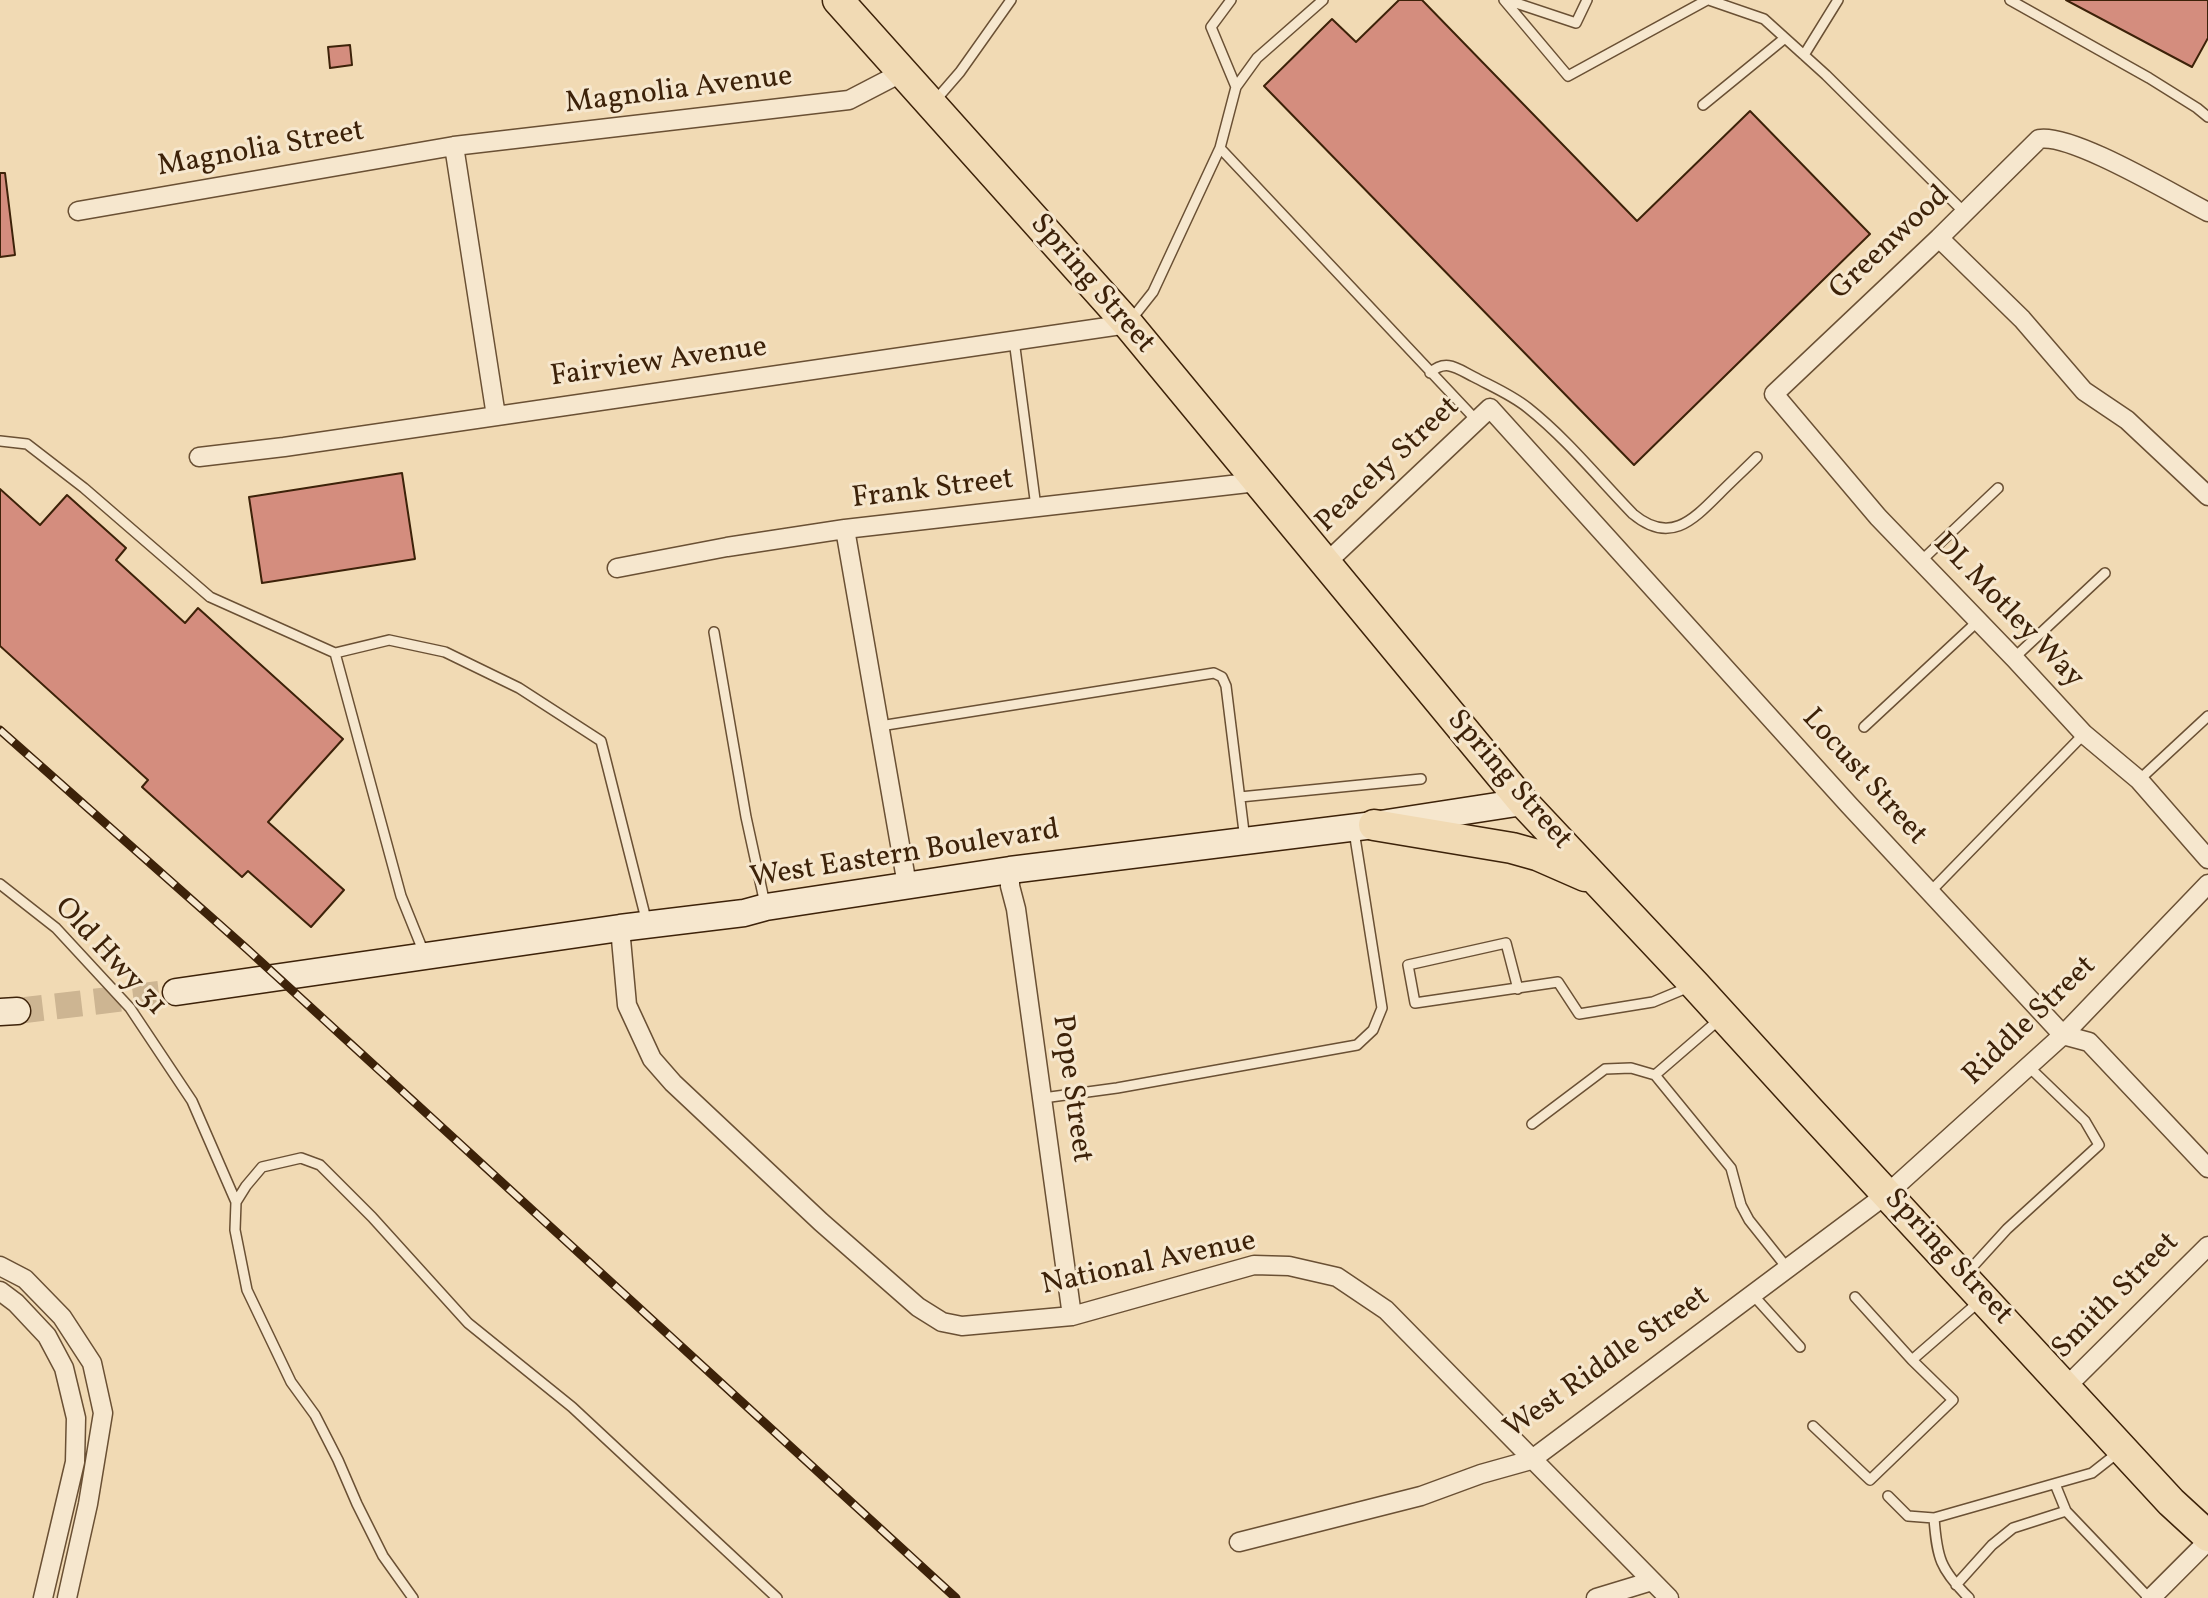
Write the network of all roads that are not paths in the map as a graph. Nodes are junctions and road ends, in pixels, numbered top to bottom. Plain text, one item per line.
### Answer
1 (838, 0) edge
2 (1011, 0) edge
3 (1231, 0) edge
4 (1323, 0) edge
5 (1505, 0) edge
6 (1587, 0) edge
7 (1708, 0) edge
8 (1838, 0) edge
9 (2010, 0) edge
10 (1785, 38) junction
11 (1804, 55) junction
12 (903, 72) junction
13 (1236, 87) junction
14 (932, 105) junction
15 (1703, 105) dead end
16 (2208, 116) edge
17 (454, 146) junction
18 (1220, 148) junction
19 (78, 211) dead end
20 (2208, 212) edge
21 (1965, 213) junction
22 (1939, 238) junction
23 (1128, 324) junction
24 (1014, 340) junction
25 (1430, 373) junction
26 (1774, 394) joint
27 (1484, 415) junction
28 (496, 416) junction
29 (0, 441) edge
30 (199, 457) dead end
31 (1757, 457) dead end
32 (1257, 482) junction
33 (1998, 488) dead end
34 (2208, 496) edge
35 (1036, 507) junction
36 (845, 529) junction
37 (1921, 561) junction
38 (1326, 563) junction
39 (617, 568) dead end
40 (2105, 573) dead end
41 (1978, 621) junction
42 (714, 632) dead end
43 (335, 653) junction
44 (2014, 658) junction
45 (2208, 716) edge
46 (880, 726) junction
47 (1864, 727) dead end
48 (2084, 734) junction
49 (1421, 779) dead end
50 (2139, 780) junction
51 (1240, 797) junction
52 (1523, 802) junction
53 (1364, 826) junction
54 (1245, 842) junction
55 (2208, 859) edge
56 (1010, 870) junction
57 (1597, 882) junction
58 (0, 884) edge
59 (2208, 884) edge
60 (907, 885) junction
61 (1930, 892) junction
62 (766, 907) junction
63 (648, 925) junction
64 (620, 928) junction
65 (425, 956) junction
66 (1695, 985) junction
67 (1518, 989) junction
68 (176, 992) tunnel mouth
69 (1724, 1016) junction
70 (2063, 1035) junction
71 (2029, 1067) junction
72 (1655, 1075) junction
73 (1043, 1098) junction
74 (1532, 1124) dead end
75 (2208, 1168) edge
76 (1887, 1194) junction
77 (236, 1202) junction
78 (2208, 1246) edge
79 (0, 1266) edge
80 (1788, 1269) junction
81 (1974, 1287) junction
82 (0, 1291) edge
83 (1753, 1295) junction
84 (1855, 1297) dead end
85 (1072, 1316) junction
86 (1800, 1347) dead end
87 (1912, 1360) junction
88 (2066, 1387) junction
89 (1813, 1426) dead end
90 (2123, 1449) junction
91 (1531, 1460) junction
92 (2055, 1484) junction
93 (1888, 1496) dead end
94 (2066, 1511) junction
95 (1934, 1518) junction
96 (2208, 1539) edge
97 (1239, 1542) dead end
98 (1652, 1581) junction
99 (1956, 1585) junction
100 (43, 1598) edge
101 (67, 1598) edge
102 (413, 1598) edge
103 (777, 1598) edge
104 (1596, 1598) edge
105 (1669, 1598) edge
106 (1969, 1598) edge
107 (2150, 1598) edge

1 - 12 main road, Spring Street
2 - 14 lane
3 - 13 lane
4 - 13 lane
5 - 6 lane
5 - 7 lane
7 - 10 lane
8 - 11 lane
9 - 16 lane
10 - 11 lane
10 - 15 lane
11 - 21 lane
12 - 14 main road, Spring Street
12 - 17 street, Magnolia Avenue
13 - 18 lane
14 - 23 main road, Spring Street
17 - 19 street, Magnolia Street
17 - 28 street
18 - 23 lane
18 - 25 lane
20 - 21 street, Greenwood
21 - 22 street, Greenwood
22 - 26 street, Greenwood
22 - 34 street
23 - 24 street, Fairview Avenue
23 - 32 main road, Spring Street
24 - 28 street, Fairview Avenue
24 - 35 lane
25 - 27 lane
25 - 31 lane
26 - 37 street, DL Motley Way
27 - 38 street, Peacely Street
27 - 61 street, Locust Street
28 - 30 street, Fairview Avenue
29 - 43 lane
32 - 35 street, Frank Street
32 - 38 main road, Spring Street
33 - 37 lane
35 - 36 street, Frank Street
36 - 39 street, Frank Street
36 - 46 street
37 - 41 street, DL Motley Way
38 - 52 main road, Spring Street
40 - 44 lane
41 - 44 street, DL Motley Way
41 - 47 lane
42 - 62 lane
43 - 63 lane
43 - 65 lane
44 - 48 street, DL Motley Way
45 - 50 lane
46 - 51 lane
46 - 60 street
48 - 50 street, DL Motley Way
48 - 61 lane
49 - 51 lane
50 - 55 street, DL Motley Way
51 - 54 lane
52 - 53 main road, West Eastern Boulevard
52 - 57 main road, Spring Street
53 - 54 main road, West Eastern Boulevard
53 - 57 main road
53 - 73 lane
54 - 56 main road, West Eastern Boulevard
56 - 60 main road, West Eastern Boulevard
56 - 73 street, Pope Street
57 - 66 main road, Spring Street
58 - 77 lane, Old Hwy 31
59 - 70 street, Riddle Street
60 - 62 main road, West Eastern Boulevard
61 - 70 street, Locust Street
62 - 63 main road, West Eastern Boulevard
63 - 64 main road, West Eastern Boulevard
64 - 65 main road, West Eastern Boulevard
64 - 85 street, National Avenue
65 - 68 main road, West Eastern Boulevard
66 - 67 lane
66 - 69 main road, Spring Street
67 - 67 lane
69 - 72 lane
69 - 76 main road, Spring Street
70 - 71 street, Riddle Street
70 - 75 street, Locust Street
71 - 76 street, Riddle Street
71 - 81 lane
72 - 74 lane
72 - 80 lane
73 - 85 street, Pope Street
76 - 80 street, West Riddle Street
76 - 81 main road, Spring Street
77 - 102 lane
77 - 103 lane
78 - 88 street, Smith Street
79 - 101 street
80 - 83 street, West Riddle Street
81 - 87 lane
81 - 88 main road, Spring Street
82 - 100 street
83 - 86 lane
83 - 91 street, West Riddle Street
84 - 87 lane
85 - 91 street, National Avenue
87 - 89 lane
88 - 90 main road, Spring Street
90 - 92 lane
90 - 96 main road, Spring Street
91 - 97 street, West Riddle Street
91 - 98 street, National Avenue
92 - 94 lane
92 - 95 lane
93 - 95 lane
94 - 99 lane
94 - 107 lane
95 - 99 lane
96 - 107 street
98 - 104 street
98 - 105 street, National Avenue
99 - 106 lane

